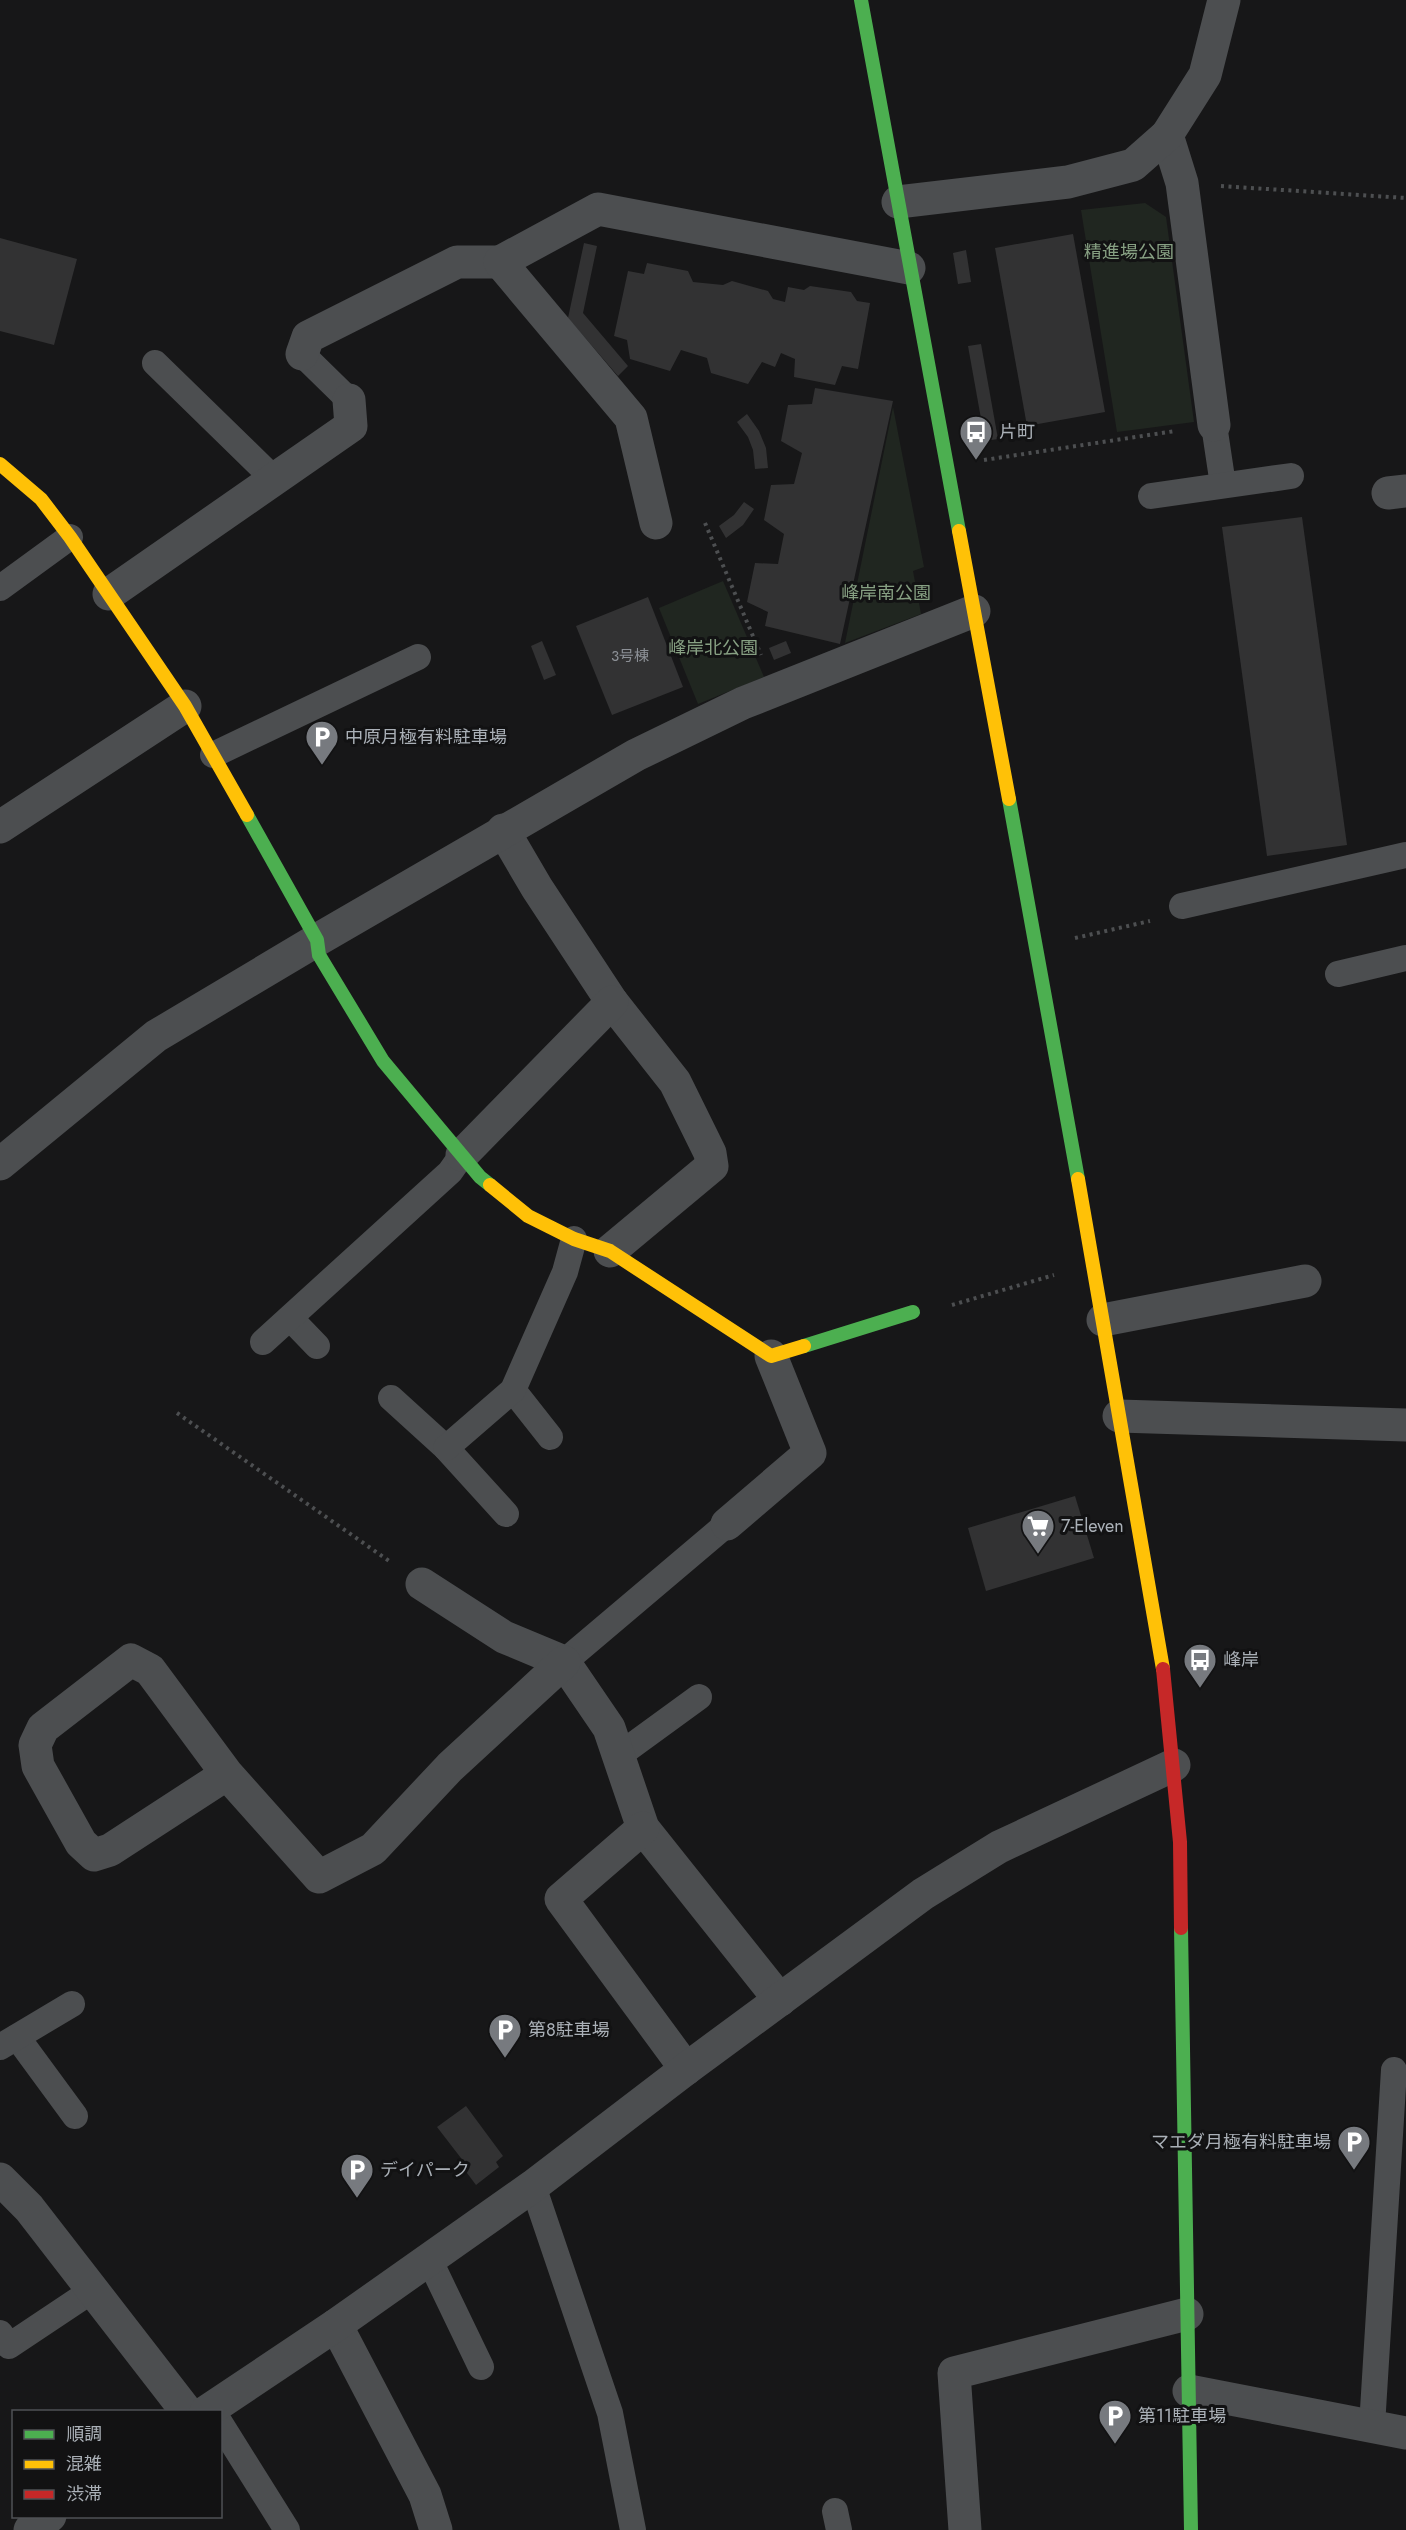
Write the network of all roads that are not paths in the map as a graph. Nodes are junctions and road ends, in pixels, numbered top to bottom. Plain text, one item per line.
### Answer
1 (861, 0) edge
2 (1224, 0) edge
3 (1167, 135) junction
4 (898, 202) junction
5 (500, 262) junction
6 (909, 268) junction
7 (302, 354) joint
8 (155, 363) dead end
9 (349, 400) joint
10 (1214, 425) joint
11 (0, 464) edge
12 (1291, 476) dead end
13 (275, 480) junction
14 (1223, 485) junction
15 (1151, 496) dead end
16 (656, 523) dead end
17 (70, 537) junction
18 (0, 588) edge
19 (109, 594) junction
20 (974, 611) junction
21 (418, 657) dead end
22 (185, 706) junction
23 (213, 755) junction
24 (0, 827) edge
25 (503, 830) junction
26 (1406, 855) edge
27 (1182, 906) road end
28 (317, 940) junction
29 (1406, 958) edge
30 (1338, 974) dead end
31 (612, 1002) junction
32 (462, 1155) junction
33 (0, 1164) edge
34 (574, 1239) junction
35 (610, 1251) junction
36 (1305, 1281) dead end
37 (913, 1312) road end
38 (290, 1318) junction
39 (1102, 1320) junction
40 (263, 1342) dead end
41 (317, 1346) dead end
42 (771, 1356) junction
43 (513, 1390) junction
44 (391, 1398) dead end
45 (1119, 1416) junction
46 (1406, 1425) edge
47 (550, 1437) dead end
48 (446, 1448) junction
49 (506, 1514) dead end
50 (727, 1524) joint
51 (422, 1584) road end
52 (564, 1662) junction
53 (699, 1697) dead end
54 (618, 1756) junction
55 (1174, 1765) junction
56 (227, 1774) junction
57 (644, 1828) junction
58 (780, 2000) junction
59 (72, 2004) dead end
60 (8, 2042) edge
61 (686, 2069) junction
62 (1394, 2070) dead end
63 (75, 2116) dead end
64 (0, 2179) edge
65 (533, 2187) junction
66 (429, 2259) junction
67 (93, 2290) junction
68 (1187, 2314) junction
69 (336, 2325) junction
70 (8, 2344) edge
71 (481, 2367) dead end
72 (1189, 2391) junction
73 (205, 2410) edge
74 (212, 2410) edge
75 (1372, 2426) junction
76 (1406, 2433) edge
77 (222, 2434) edge
78 (48, 2518) edge
79 (30, 2530) edge
80 (287, 2530) edge
81 (436, 2530) edge
82 (633, 2530) edge
83 (965, 2530) edge
84 (1191, 2530) edge

1 - 4 street
2 - 3 street
3 - 4 street
3 - 10 street
4 - 6 street
5 - 6 street
5 - 7 street
5 - 16 street
6 - 20 street
7 - 9 lane
8 - 13 lane
9 - 13 street
10 - 14 lane
11 - 17 street
12 - 14 lane
13 - 19 street
14 - 15 lane
17 - 18 lane
17 - 19 street
19 - 22 street
20 - 25 street
20 - 39 street
21 - 23 lane
22 - 23 street
22 - 24 street
23 - 28 street
25 - 28 street
25 - 31 street
26 - 27 lane
28 - 32 street
28 - 33 street
29 - 30 lane
31 - 32 street
31 - 35 street
32 - 34 street
32 - 38 lane
34 - 35 street
34 - 43 lane
35 - 42 street
36 - 39 street
37 - 42 street
38 - 40 lane
38 - 41 lane
39 - 45 street
42 - 50 street
43 - 47 lane
43 - 48 lane
44 - 48 lane
45 - 46 street
45 - 55 street
48 - 49 lane
50 - 52 lane
51 - 52 street
52 - 54 street
52 - 56 street
53 - 54 lane
54 - 57 street
55 - 58 street
55 - 68 street
56 - 56 street
57 - 58 street
57 - 61 street
58 - 61 street
59 - 60 lane
60 - 63 lane
61 - 65 street
62 - 75 lane
64 - 67 street
65 - 66 street
65 - 82 lane
66 - 69 street
66 - 71 lane
67 - 70 lane
67 - 73 street
68 - 72 street
68 - 83 street
69 - 74 street
69 - 81 street
72 - 75 street
72 - 84 street
75 - 76 street
77 - 80 lane
78 - 79 street

